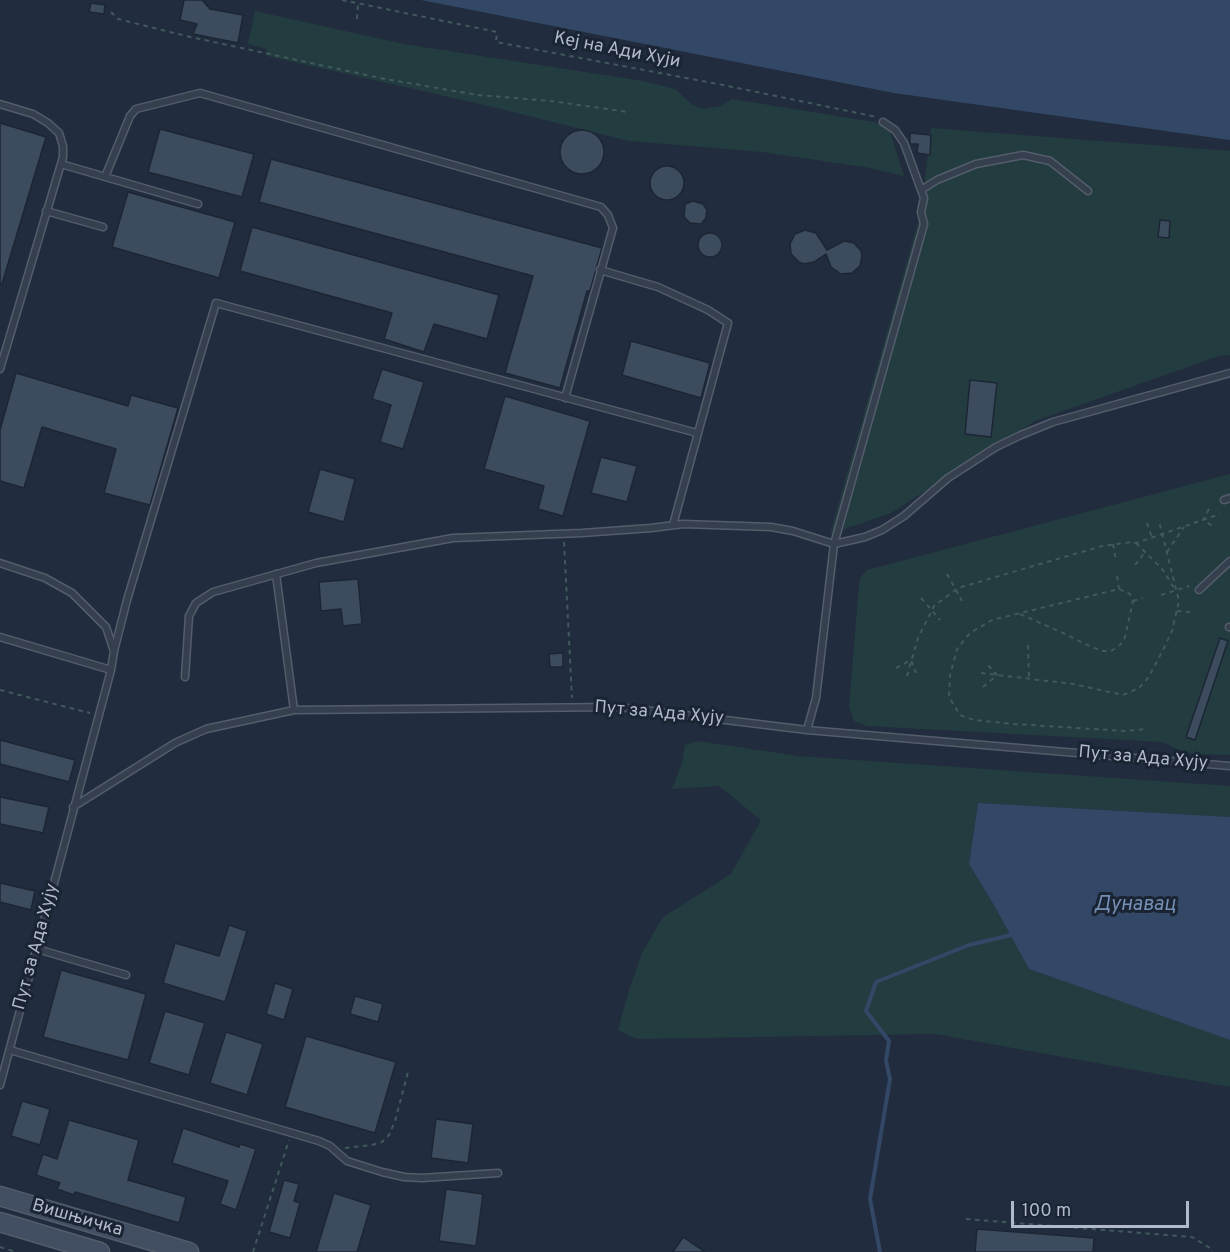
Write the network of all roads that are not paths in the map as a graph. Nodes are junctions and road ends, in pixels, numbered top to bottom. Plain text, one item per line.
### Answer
1 (0, 104) edge
2 (883, 122) dead end
3 (61, 164) junction
4 (105, 177) junction
5 (921, 190) junction
6 (1088, 191) dead end
7 (198, 204) dead end
8 (46, 211) junction
9 (103, 227) dead end
10 (600, 270) junction
11 (0, 369) edge
12 (1230, 373) edge
13 (565, 398) junction
14 (697, 433) junction
15 (673, 525) junction
16 (834, 544) junction
17 (1230, 561) edge
18 (0, 563) edge
19 (276, 574) junction
20 (1199, 590) dead end
21 (0, 637) edge
22 (114, 651) junction
23 (111, 670) junction
24 (185, 677) dead end
25 (294, 710) junction
26 (807, 730) junction
27 (1230, 766) edge
28 (74, 807) junction
29 (37, 949) junction
30 (126, 975) dead end
31 (10, 1050) junction
32 (2, 1074) edge
33 (0, 1085) edge
34 (498, 1173) dead end
35 (0, 1196) edge
36 (0, 1222) edge
37 (63, 1247) edge
38 (100, 1252) edge
39 (189, 1252) edge

1 - 3 lane
2 - 5 lane
3 - 4 lane
3 - 8 lane
4 - 7 lane
4 - 10 lane
5 - 6 lane
5 - 16 lane
8 - 9 lane
8 - 11 lane
10 - 13 lane
10 - 14 lane
12 - 16 lane
13 - 14 lane
13 - 22 lane, Пут за Ада Хују
14 - 15 lane
15 - 16 lane
15 - 19 lane
16 - 26 lane
17 - 20 lane
18 - 22 lane
19 - 24 lane
19 - 25 lane
21 - 23 lane
22 - 23 lane, Пут за Ада Хују
23 - 28 lane, Пут за Ада Хују
25 - 26 lane, Пут за Ада Хују
25 - 28 lane, Пут за Ада Хују
26 - 27 lane, Пут за Ада Хују
28 - 29 lane, Пут за Ада Хују
29 - 30 lane
29 - 31 lane, Пут за Ада Хују
31 - 32 lane, Пут за Ада Хују
31 - 34 lane
32 - 33 lane, Пут за Ада Хују
35 - 39 main road, Вишњичка
36 - 37 main road, Вишњичка
37 - 38 main road, Вишњичка

